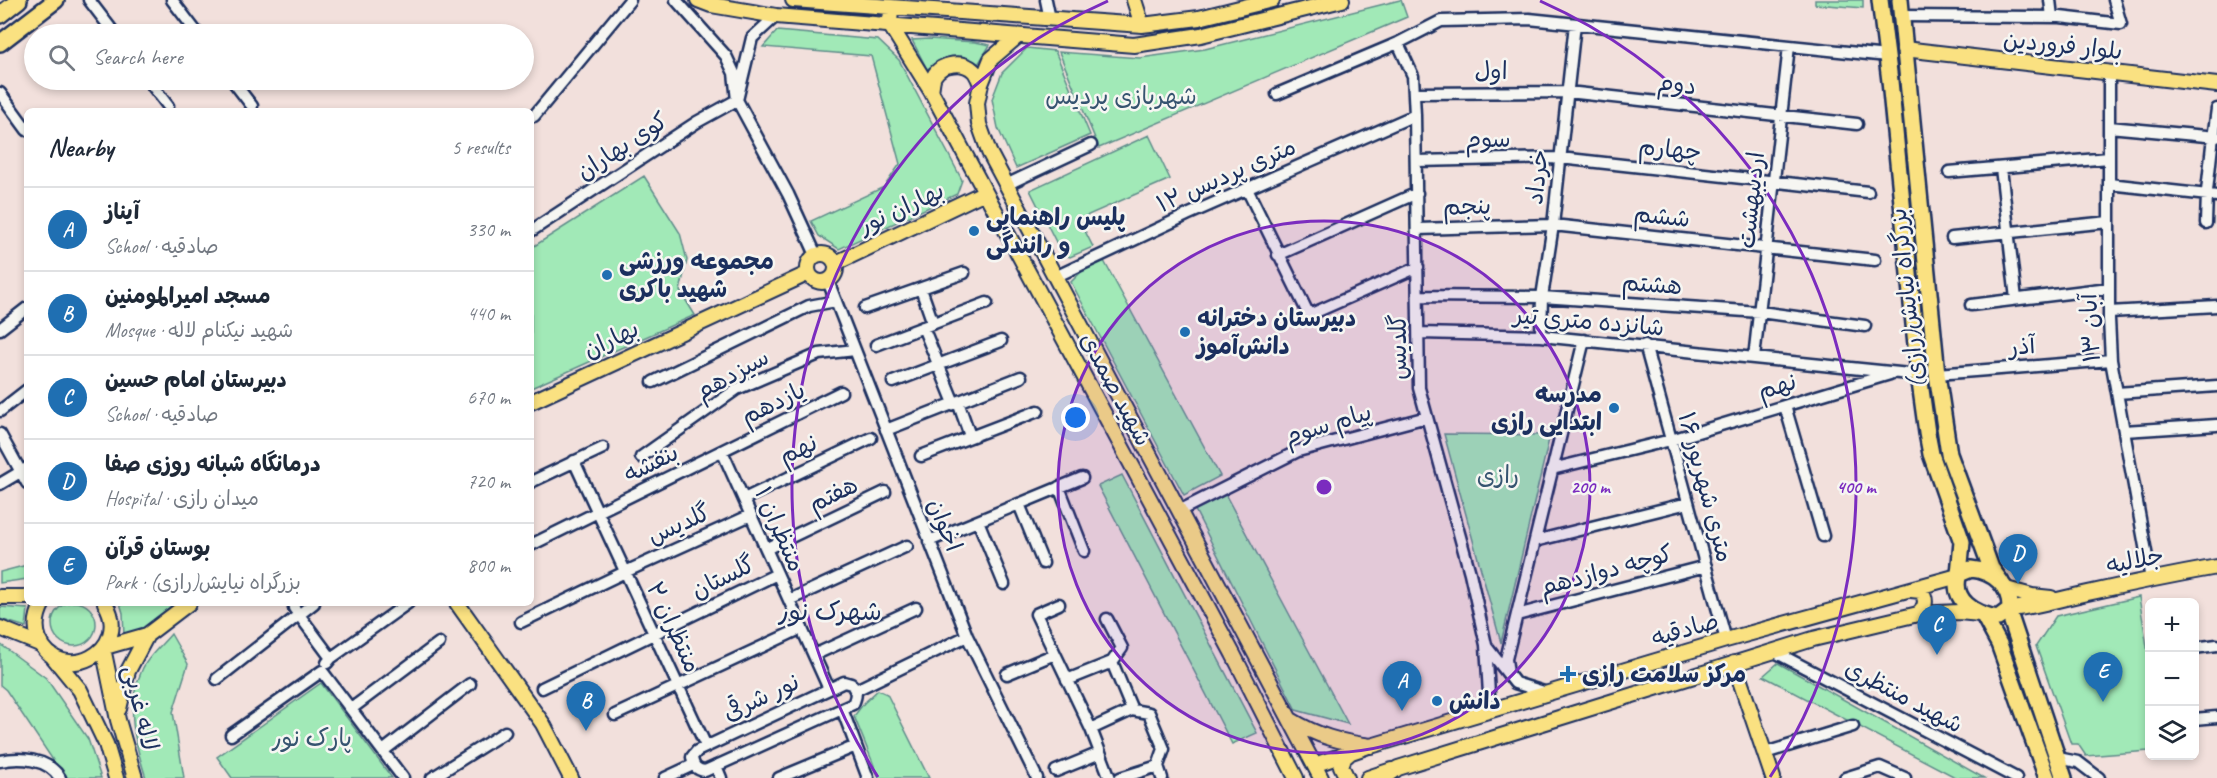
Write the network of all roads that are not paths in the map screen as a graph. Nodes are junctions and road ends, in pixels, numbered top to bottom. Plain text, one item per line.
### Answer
1 (19, 0) edge
2 (56, 0) edge
3 (89, 0) edge
4 (172, 0) edge
5 (630, 0) edge
6 (676, 0) edge
7 (698, 0) edge
8 (794, 0) edge
9 (1046, 0) edge
10 (1134, 0) edge
11 (1272, 0) edge
12 (1342, 0) edge
13 (1880, 0) edge
14 (1900, 0) edge
15 (2050, 0) edge
16 (2114, 0) edge
17 (891, 8) junction
18 (0, 15) edge
19 (776, 16) junction
20 (1901, 16) junction
21 (2052, 16) junction
22 (1050, 19) junction
23 (25, 24) edge
24 (107, 24) edge
25 (190, 24) edge
26 (1575, 24) junction
27 (24, 25) edge
28 (890, 25) junction
29 (1142, 25) junction
30 (1018, 36) junction
31 (0, 43) edge
32 (1398, 43) junction
33 (1789, 46) junction
34 (1904, 49) junction
35 (1887, 56) junction
36 (2109, 73) junction
37 (981, 84) junction
38 (2217, 85) edge
39 (156, 90) edge
40 (240, 90) edge
41 (931, 91) junction
42 (1568, 92) junction
43 (0, 93) edge
44 (1414, 93) junction
45 (1277, 94) dead end
46 (737, 100) junction
47 (168, 106) dead end
48 (252, 106) dead end
49 (2217, 109) edge
50 (1415, 115) junction
51 (534, 116) dead end
52 (1781, 117) junction
53 (1857, 124) dead end
54 (24, 126) edge
55 (2109, 127) junction
56 (2215, 135) edge
57 (1091, 145) dead end
58 (1560, 158) junction
59 (2109, 158) junction
60 (1416, 161) junction
61 (2001, 168) junction
62 (1949, 172) dead end
63 (1774, 181) junction
64 (2109, 184) junction
65 (1006, 185) junction
66 (1246, 189) junction
67 (985, 192) junction
68 (1868, 192) dead end
69 (1417, 193) junction
70 (2210, 194) edge
71 (2109, 222) junction
72 (2206, 223) dead end
73 (1553, 225) junction
74 (534, 229) edge
75 (1418, 229) junction
76 (2008, 232) junction
77 (1952, 238) dead end
78 (1767, 248) junction
79 (816, 255) junction
80 (1278, 255) junction
81 (1875, 260) dead end
82 (836, 263) junction
83 (1418, 267) junction
84 (809, 273) junction
85 (964, 273) dead end
86 (1055, 277) junction
87 (828, 281) junction
88 (2109, 288) junction
89 (921, 289) junction
90 (1419, 296) junction
91 (1542, 297) junction
92 (2016, 299) junction
93 (836, 301) junction
94 (987, 303) dead end
95 (1971, 305) dead end
96 (2217, 306) edge
97 (865, 309) dead end
98 (24, 310) edge
99 (1760, 312) junction
100 (2109, 312) junction
101 (928, 325) junction
102 (1865, 326) dead end
103 (0, 329) edge
104 (1420, 333) junction
105 (1541, 336) junction
106 (1584, 340) junction
107 (1001, 341) dead end
108 (876, 345) dead end
109 (1646, 345) junction
110 (855, 350) junction
111 (1754, 358) junction
112 (2111, 360) junction
113 (938, 364) junction
114 (1895, 373) junction
115 (1937, 374) junction
116 (1919, 375) junction
117 (1021, 377) dead end
118 (653, 381) dead end
119 (893, 382) dead end
120 (1112, 384) junction
121 (2217, 386) edge
122 (24, 392) edge
123 (841, 392) dead end
124 (2117, 393) junction
125 (1094, 394) junction
126 (534, 401) edge
127 (956, 402) junction
128 (1785, 406) junction
129 (0, 411) edge
130 (1038, 411) dead end
131 (1129, 415) junction
132 (1427, 417) junction
133 (2217, 425) edge
134 (1111, 428) junction
135 (886, 430) junction
136 (2124, 431) junction
137 (970, 436) junction
138 (871, 438) dead end
139 (1, 440) edge
140 (1671, 440) junction
141 (603, 448) dead end
142 (722, 451) junction
143 (921, 456) dead end
144 (640, 457) dead end
145 (574, 461) junction
146 (1552, 469) junction
147 (24, 470) edge
148 (1082, 478) dead end
149 (534, 481) edge
150 (0, 484) edge
151 (1059, 487) junction
152 (885, 492) dead end
153 (744, 498) junction
154 (1689, 503) junction
155 (1019, 504) junction
156 (1179, 511) junction
157 (598, 513) junction
158 (751, 515) junction
159 (978, 521) junction
160 (1823, 536) dead end
161 (929, 541) junction
162 (1535, 541) junction
163 (534, 544) edge
164 (907, 546) dead end
165 (766, 549) junction
166 (1084, 551) dead end
167 (1043, 562) dead end
168 (1706, 566) junction
169 (2217, 567) edge
170 (625, 572) junction
171 (777, 574) junction
172 (1959, 575) junction
173 (2151, 579) junction
174 (1004, 584) dead end
175 (2004, 585) junction
176 (1911, 590) junction
177 (0, 597) edge
178 (24, 597) edge
179 (2062, 598) junction
180 (789, 600) junction
181 (1059, 604) dead end
182 (42, 606) edge
183 (106, 606) edge
184 (185, 606) edge
185 (308, 606) edge
186 (404, 606) edge
187 (459, 606) edge
188 (916, 608) dead end
189 (2009, 610) junction
190 (297, 611) junction
191 (1918, 614) junction
192 (1517, 615) junction
193 (1982, 615) junction
194 (1107, 619) dead end
195 (521, 622) dead end
196 (0, 628) edge
197 (802, 628) junction
198 (654, 633) junction
199 (147, 635) junction
200 (967, 636) junction
201 (1726, 640) junction
202 (439, 643) dead end
203 (1486, 645) junction
204 (2217, 645) edge
205 (2199, 647) edge
206 (104, 648) junction
207 (47, 650) junction
208 (1773, 651) junction
209 (1055, 654) junction
210 (814, 655) junction
211 (331, 658) junction
212 (1112, 662) junction
213 (1734, 663) junction
214 (322, 670) junction
215 (1007, 674) dead end
216 (1508, 674) junction
217 (217, 679) dead end
218 (1067, 680) junction
219 (470, 684) dead end
220 (678, 685) junction
221 (542, 688) dead end
222 (829, 689) junction
223 (856, 690) junction
224 (1547, 693) junction
225 (351, 709) junction
226 (842, 709) junction
227 (1132, 710) junction
228 (1483, 711) junction
229 (615, 715) dead end
230 (2217, 717) edge
231 (1289, 718) junction
232 (2199, 719) edge
233 (118, 720) junction
234 (1853, 726) dead end
235 (1090, 729) junction
236 (506, 732) dead end
237 (231, 735) dead end
238 (706, 746) junction
239 (856, 746) junction
240 (1371, 746) junction
241 (383, 751) junction
242 (1351, 752) junction
243 (1100, 753) junction
244 (1765, 753) junction
245 (2058, 758) junction
246 (0, 761) edge
247 (693, 765) junction
248 (1314, 765) junction
249 (716, 766) junction
250 (1158, 766) junction
251 (1398, 768) junction
252 (1056, 771) dead end
253 (60, 778) edge
254 (116, 778) edge
255 (135, 778) edge
256 (403, 778) edge
257 (432, 778) edge
258 (571, 778) edge
259 (665, 778) edge
260 (721, 778) edge
261 (779, 778) edge
262 (868, 778) edge
263 (1037, 778) edge
264 (1110, 778) edge
265 (1120, 778) edge
266 (1162, 778) edge
267 (1296, 778) edge
268 (1321, 778) edge
269 (1347, 778) edge
270 (1368, 778) edge
271 (1384, 778) edge
272 (1773, 778) edge
273 (1845, 778) edge
274 (1905, 778) edge
275 (2016, 778) edge
276 (2047, 778) edge
277 (2064, 778) edge
278 (2099, 778) edge

1 - 18 highway
2 - 23 highway
3 - 24 street
4 - 25 street
5 - 51 street
6 - 46 street
7 - 19 main road
8 - 17 main road
9 - 22 street
10 - 29 main road
11 - 29 main road
12 - 30 main road
13 - 35 highway, بزرگراه نیایش(رازی)
14 - 20 highway, بزرگراه نیایش(رازی)
15 - 21 street
16 - 21 street
17 - 22 main road
17 - 28 main road
19 - 28 main road
19 - 46 street
20 - 21 street
20 - 34 highway, بزرگراه نیایش(رازی)
22 - 29 main road
26 - 32 street
26 - 33 street
26 - 42 street, خرداد
27 - 31 highway
28 - 30 main road
28 - 41 main road, شهید صمدی
30 - 37 main road, شهید صمدی
32 - 44 street, گلدیس
32 - 45 street
33 - 35 street
33 - 52 street, اردیبهشت
34 - 36 main road, بلوار فروردین
34 - 115 highway, بزرگراه نیایش(رازی)
35 - 116 highway, بزرگراه نیایش(رازی)
36 - 38 main road, بلوار فروردین
36 - 55 street, ۱۳ آبان
37 - 41 main road
37 - 65 main road, شهید صمدی
39 - 47 street
40 - 48 street
41 - 67 main road, شهید صمدی
42 - 44 street, اول
42 - 52 street, دوم
42 - 58 street, خرداد
43 - 54 street
44 - 50 street, گلدیس
46 - 74 street, کوی بهاران
46 - 79 street
49 - 56 street
50 - 60 street, گلدیس
50 - 66 street, ۱۲ متری پردیس
52 - 53 street
52 - 63 street, اردیبهشت
55 - 56 street
55 - 59 street, ۱۳ آبان
56 - 70 street
57 - 65 street
58 - 60 street, سوم
58 - 63 street, چهارم
58 - 73 street, خرداد
59 - 61 street
59 - 64 street, ۱۳ آبان
60 - 69 street, گلدیس
61 - 62 street
61 - 76 street
63 - 68 street
63 - 78 street, اردیبهشت
64 - 70 street
64 - 71 street, ۱۳ آبان
65 - 86 main road, شهید صمدی
66 - 80 street
66 - 86 street, ۱۲ متری پردیس
67 - 82 main road, بهاران نور
67 - 125 main road, شهید صمدی
69 - 75 street, گلدیس
69 - 80 street
70 - 72 street
71 - 76 street
71 - 88 street, ۱۳ آبان
73 - 75 street, پنجم
73 - 78 street, ششم
73 - 91 street, خرداد
75 - 83 street, گلدیس
76 - 77 street
76 - 92 street
78 - 81 street
78 - 99 street, اردیبهشت
79 - 82 main road
79 - 84 main road
80 - 83 street
82 - 87 main road
83 - 90 street, گلدیس
84 - 87 main road
84 - 126 main road, بهاران
85 - 89 street
86 - 120 main road, شهید صمدی
87 - 93 street, اخوان
88 - 92 street
88 - 100 street, ۱۳ آبان
89 - 97 street
89 - 101 street
90 - 91 street
90 - 104 street, گلدیس
91 - 99 street, هشتم
91 - 105 street, خرداد
92 - 95 street
93 - 110 street, اخوان
93 - 118 street
94 - 101 street
96 - 100 street
98 - 103 street
99 - 102 street
99 - 111 street, اردیبهشت
100 - 112 street, ۱۳ آبان
101 - 108 street
101 - 113 street
104 - 105 street, شانزده متری تیر
104 - 132 street, گلدیس
105 - 106 street, شانزده متری تیر
106 - 109 street, شانزده متری تیر
106 - 146 street
107 - 113 street
109 - 111 street, شانزده متری تیر
109 - 140 street, ۱۶ متری شهریور
110 - 135 street, اخوان
110 - 144 street, سیزدهم
111 - 114 street, شانزده متری تیر
112 - 115 street, آذر
112 - 124 street, ۱۳ آبان
113 - 119 street
113 - 127 street
114 - 116 street, شانزده متری تیر
114 - 128 street, نهم
115 - 175 highway, بزرگراه نیایش(رازی)
116 - 172 highway, بزرگراه نیایش(رازی)
117 - 127 street
120 - 125 main road
120 - 131 main road, شهید صمدی
121 - 124 street
122 - 129 street
123 - 142 street, یازدهم
124 - 136 street, ۱۳ آبان
125 - 134 main road, شهید صمدی
127 - 135 street
127 - 137 street
128 - 140 street, نهم
128 - 160 street
130 - 137 street
131 - 134 main road
131 - 156 main road, شهید صمدی
132 - 156 street, پیام سوم
132 - 203 street, گلدیس
133 - 136 street
134 - 267 main road, شهید صمدی
135 - 161 street, اخوان
136 - 173 street, ۱۳ آبان
137 - 143 street
138 - 153 street, نهم
139 - 147 street
140 - 146 street, نهم
140 - 154 street, ۱۶ متری شهریور
141 - 145 street
142 - 153 street, منتظران ۱
142 - 157 street, بنفشه
145 - 149 street
145 - 157 street, منتظران ۲
146 - 162 street
147 - 150 street
148 - 151 street
151 - 155 street
151 - 166 street
152 - 165 street, هفتم
153 - 158 street, منتظران ۱
154 - 162 street
154 - 168 street, ۱۶ متری شهریور
155 - 159 street
155 - 167 street
156 - 231 main road, شهید صمدی
157 - 163 street
157 - 170 street, منتظران ۲
158 - 165 street, منتظران ۱
158 - 170 street, گلدیس
159 - 161 street
159 - 174 street
161 - 200 street, اخوان
162 - 192 street
164 - 180 street
165 - 171 street, منتظران ۱
168 - 192 street, کوچه دوازدهم
168 - 201 street, ۱۶ متری شهریور
169 - 173 main road, جلالیه
170 - 195 street
170 - 198 street, منتظران ۲
171 - 180 street, منتظران ۱
171 - 198 street, گلستان
172 - 175 highway
172 - 176 main road, صادقیه
172 - 193 highway
173 - 179 main road, جلالیه
175 - 179 main road
175 - 189 highway
176 - 191 main road
176 - 201 main road, صادقیه
177 - 178 main road
179 - 189 main road
180 - 197 street, منتظران ۱
181 - 209 street
182 - 207 main road
183 - 206 main road
184 - 199 main road
185 - 190 street
186 - 211 street
187 - 258 main road
188 - 210 street
189 - 193 highway
189 - 245 highway
190 - 211 street
190 - 217 street
191 - 193 main road, صادقیه
191 - 208 main road, صادقیه
192 - 216 street
193 - 276 highway
194 - 212 street
196 - 207 main road, لاله غربی
197 - 210 street, منتظران ۱
197 - 220 street
198 - 220 street, منتظران ۲
198 - 221 street, گلستان
199 - 206 main road
199 - 233 main road
200 - 223 street, نور شرقی
200 - 263 street, اخوان
201 - 224 main road, صادقیه
202 - 225 street
203 - 216 street
203 - 228 street, گلدیس
204 - 205 street
206 - 207 main road
206 - 233 main road, لاله غربی
207 - 254 main road, لاله غربی
208 - 213 main road, صادقیه
208 - 275 street, شهید منتظری
209 - 215 street
209 - 218 street
210 - 222 street, منتظران ۱
211 - 214 street
212 - 218 street
212 - 227 street
213 - 244 main road
213 - 251 main road, صادقیه
214 - 225 street
214 - 237 street
216 - 224 street
218 - 235 street
219 - 241 street
220 - 229 street
220 - 238 street, منتظران ۲
222 - 223 street, نور شرقی
222 - 238 street, نور شرقی
223 - 226 street, نور شرقی
224 - 228 main road, صادقیه
225 - 241 street
226 - 239 street
226 - 249 street, نور شرقی
227 - 235 street
227 - 250 street
228 - 240 main road, صادقیه
230 - 232 street
231 - 240 main road, صادقیه
231 - 248 main road, شهید صمدی
233 - 255 main road, لاله غربی
234 - 244 street
235 - 243 street
236 - 257 street
238 - 247 street, نور شرقی
239 - 261 street
239 - 262 street
240 - 242 main road
241 - 256 street
242 - 248 main road
242 - 269 main road
243 - 252 street
243 - 264 street
244 - 272 main road
245 - 277 highway
245 - 278 street
246 - 253 street
247 - 249 street, نور شرقی
247 - 259 street, نور شرقی
248 - 268 main road, شهید صمدی
249 - 260 street
250 - 265 street
250 - 266 street
251 - 270 main road
251 - 271 main road, صادقیه
273 - 274 street

